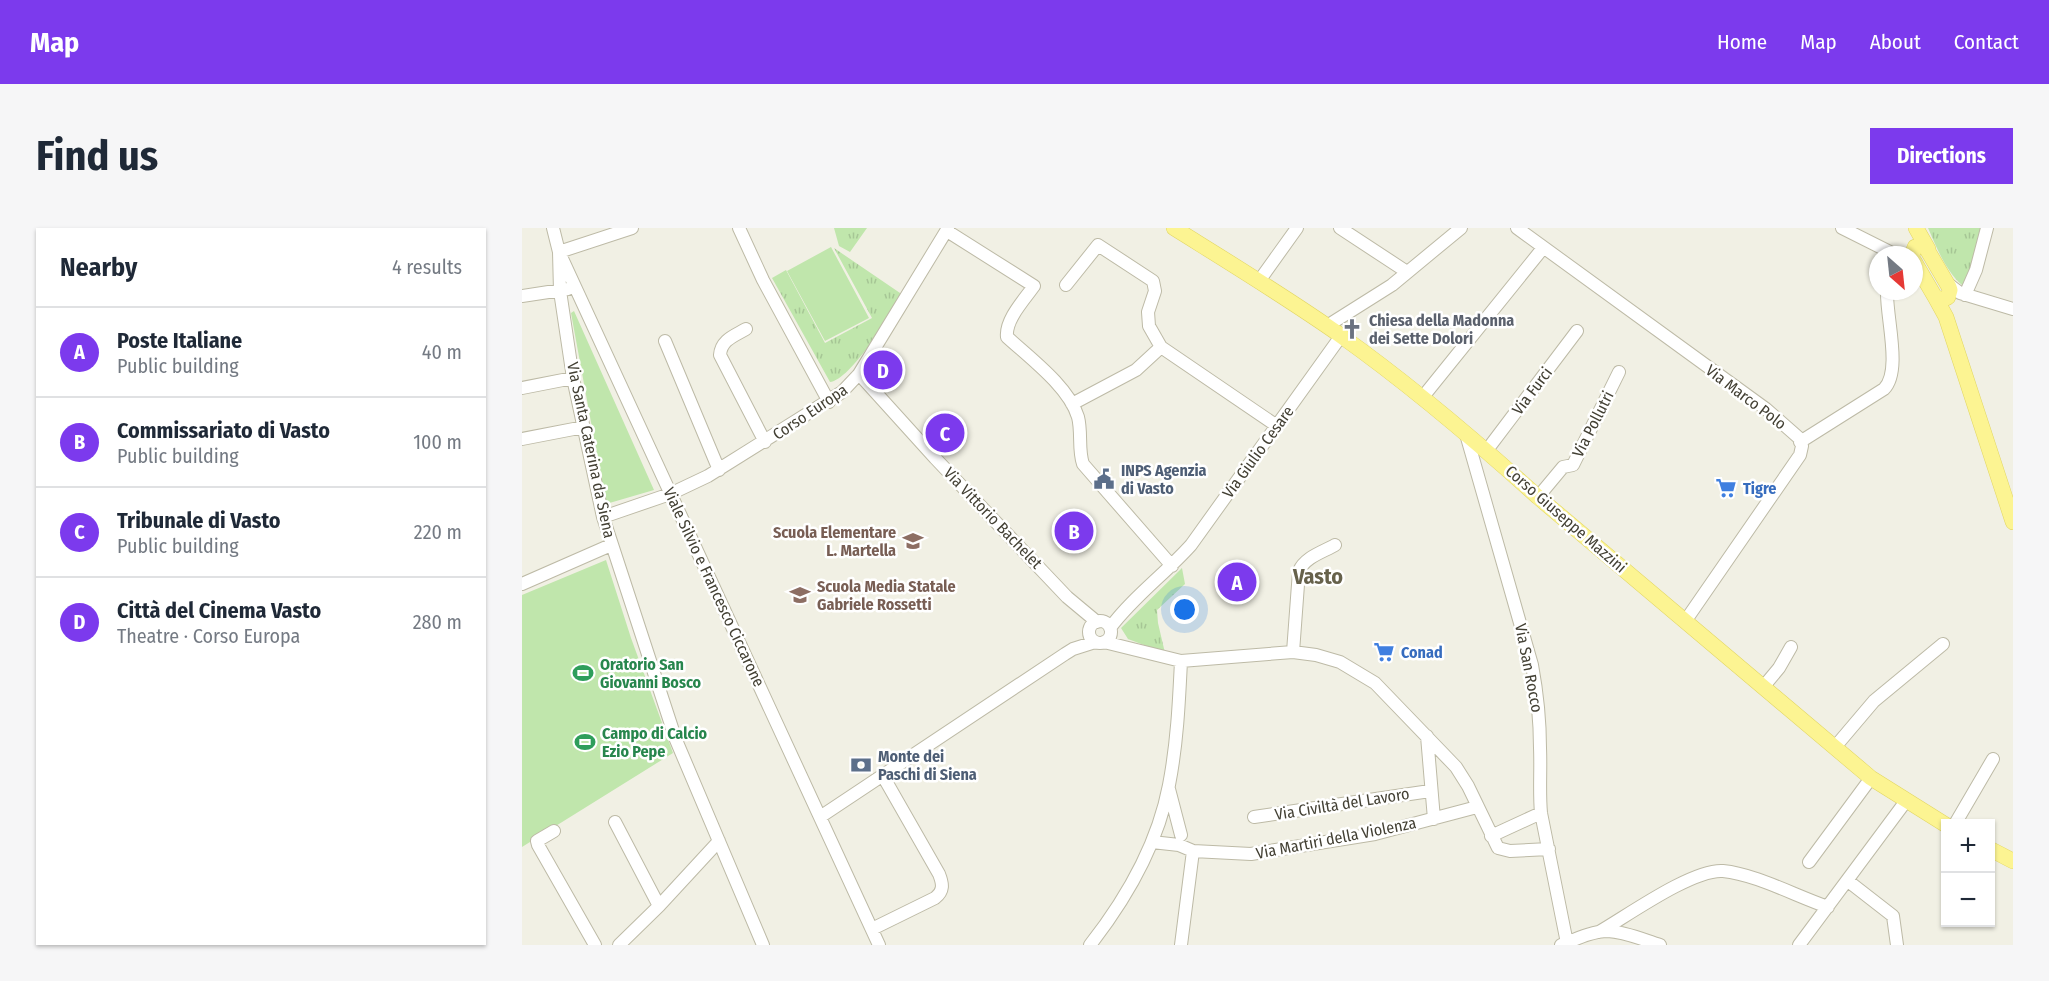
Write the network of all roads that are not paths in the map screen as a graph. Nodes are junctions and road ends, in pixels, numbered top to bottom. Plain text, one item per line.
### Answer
1 (553, 228) edge
2 (632, 228) edge
3 (739, 228) edge
4 (1174, 228) edge
5 (1297, 228) edge
6 (1340, 228) edge
7 (1461, 228) edge
8 (1517, 228) edge
9 (1842, 228) edge
10 (1987, 228) edge
11 (948, 229) edge
12 (1916, 229) edge
13 (1877, 246) edge
14 (1915, 246) edge
15 (1543, 248) junction
16 (559, 252) junction
17 (1923, 263) edge
18 (1407, 272) junction
19 (1923, 276) edge
20 (1259, 281) junction
21 (1066, 285) dead end
22 (576, 288) junction
23 (560, 291) junction
24 (1950, 294) junction
25 (522, 296) edge
26 (1888, 300) edge
27 (2013, 309) edge
28 (1328, 326) junction
29 (747, 329) dead end
30 (1577, 331) dead end
31 (1341, 336) junction
32 (665, 341) dead end
33 (1161, 347) junction
34 (1619, 372) dead end
35 (860, 374) junction
36 (573, 378) junction
37 (522, 388) edge
38 (1422, 398) junction
39 (829, 402) junction
40 (1072, 404) junction
41 (1277, 426) junction
42 (584, 427) junction
43 (1466, 434) junction
44 (522, 439) edge
45 (765, 441) junction
46 (1800, 442) junction
47 (1487, 450) junction
48 (719, 470) junction
49 (670, 494) junction
50 (1538, 497) junction
51 (603, 517) junction
52 (2013, 522) edge
53 (612, 545) junction
54 (1335, 545) dead end
55 (1172, 566) junction
56 (522, 584) edge
57 (1686, 620) junction
58 (1100, 631) junction
59 (1943, 644) dead end
60 (1791, 647) dead end
61 (1293, 652) junction
62 (1180, 661) junction
63 (1764, 686) junction
64 (1427, 736) junction
65 (1836, 747) junction
66 (1993, 759) dead end
67 (883, 776) junction
68 (1871, 778) junction
69 (1169, 787) junction
70 (1430, 791) junction
71 (1906, 801) junction
72 (1477, 807) junction
73 (1541, 813) junction
74 (820, 817) junction
75 (1254, 817) dead end
76 (1434, 819) junction
77 (1958, 819) edge
78 (1159, 821) junction
79 (615, 822) dead end
80 (1941, 822) edge
81 (554, 831) dead end
82 (1491, 836) junction
83 (1180, 840) junction
84 (719, 841) junction
85 (1152, 842) junction
86 (1549, 849) junction
87 (1193, 851) junction
88 (1995, 852) edge
89 (1809, 861) dead end
90 (2013, 861) edge
91 (1848, 881) junction
92 (659, 906) junction
93 (1828, 907) junction
94 (872, 929) junction
95 (1599, 932) junction
96 (1564, 944) edge
97 (595, 945) edge
98 (619, 945) edge
99 (762, 945) edge
100 (879, 945) edge
101 (1090, 945) edge
102 (1181, 945) edge
103 (1660, 945) edge
104 (1799, 945) edge
105 (1897, 945) edge

1 - 16 street, Viale Silvio e Francesco Ciccarone
2 - 16 street
3 - 39 street
4 - 20 main road, Corso Giuseppe Mazzini
5 - 20 street
6 - 18 street
7 - 18 street
8 - 15 street, Via Marco Polo
9 - 13 street
10 - 24 street
11 - 35 street, Corso Europa
11 - 40 street
12 - 14 main road
15 - 38 street
15 - 46 street, Via Marco Polo
16 - 22 street, Viale Silvio e Francesco Ciccarone
16 - 23 street, Via Santa Caterina da Siena
17 - 24 main road
18 - 28 street
19 - 24 main road
20 - 28 main road, Corso Giuseppe Mazzini
21 - 33 street
22 - 23 street
22 - 49 street, Viale Silvio e Francesco Ciccarone
23 - 25 street
23 - 36 street, Via Santa Caterina da Siena
24 - 27 street
24 - 52 main road
26 - 46 street
28 - 31 main road, Corso Giuseppe Mazzini
29 - 45 street
30 - 47 street, Via Furci
31 - 38 main road, Corso Giuseppe Mazzini
31 - 41 street, Via Giulio Cesare
32 - 48 street
33 - 40 street
33 - 41 street
34 - 50 street, Via Pollutri
35 - 39 street, Corso Europa
35 - 58 street, Via Vittorio Bachelet
36 - 37 street
36 - 42 street, Via Santa Caterina da Siena
38 - 43 main road, Corso Giuseppe Mazzini
39 - 45 street, Corso Europa
40 - 55 street
41 - 55 street, Via Giulio Cesare
42 - 44 street
42 - 51 street, Via Santa Caterina da Siena
43 - 47 main road, Corso Giuseppe Mazzini
43 - 73 street, Via San Rocco
45 - 48 street, Corso Europa
46 - 57 street, Via Marco Polo
47 - 50 main road, Corso Giuseppe Mazzini
48 - 49 street, Corso Europa
49 - 51 street, Corso Europa
49 - 74 street, Viale Silvio e Francesco Ciccarone
50 - 57 main road, Corso Giuseppe Mazzini
51 - 53 street, Via Santa Caterina da Siena
53 - 56 street
53 - 84 street, Via Santa Caterina da Siena
54 - 61 street
55 - 58 street, Via Giulio Cesare
57 - 63 main road, Corso Giuseppe Mazzini
58 - 62 street
58 - 67 street, Via Giulio Cesare
59 - 65 street
60 - 63 street
61 - 62 street
61 - 64 street
62 - 69 street
63 - 65 main road, Corso Giuseppe Mazzini
64 - 70 street
64 - 72 street
65 - 68 main road, Corso Giuseppe Mazzini
66 - 77 street
67 - 74 street, Via Giulio Cesare
67 - 94 street
68 - 71 main road, Corso Giuseppe Mazzini
68 - 89 street
69 - 78 street
69 - 83 street
70 - 75 street, Via Civiltà del Lavoro
70 - 76 street
71 - 80 main road, Corso Giuseppe Mazzini
71 - 91 street
72 - 76 street, Via Martiri della Violenza
72 - 82 street
73 - 82 street
73 - 86 street, Via San Rocco
74 - 94 street, Viale Silvio e Francesco Ciccarone
76 - 87 street, Via Martiri della Violenza
78 - 83 street
78 - 85 street
79 - 92 street
81 - 97 street
82 - 86 street
83 - 85 street
83 - 87 street
84 - 92 street
84 - 99 street, Via Santa Caterina da Siena
85 - 101 street
86 - 96 street, Via San Rocco
87 - 102 street
88 - 90 main road
91 - 93 street
91 - 105 street
92 - 98 street
93 - 95 street
93 - 104 street
94 - 100 street, Viale Silvio e Francesco Ciccarone
95 - 96 street
95 - 103 street

